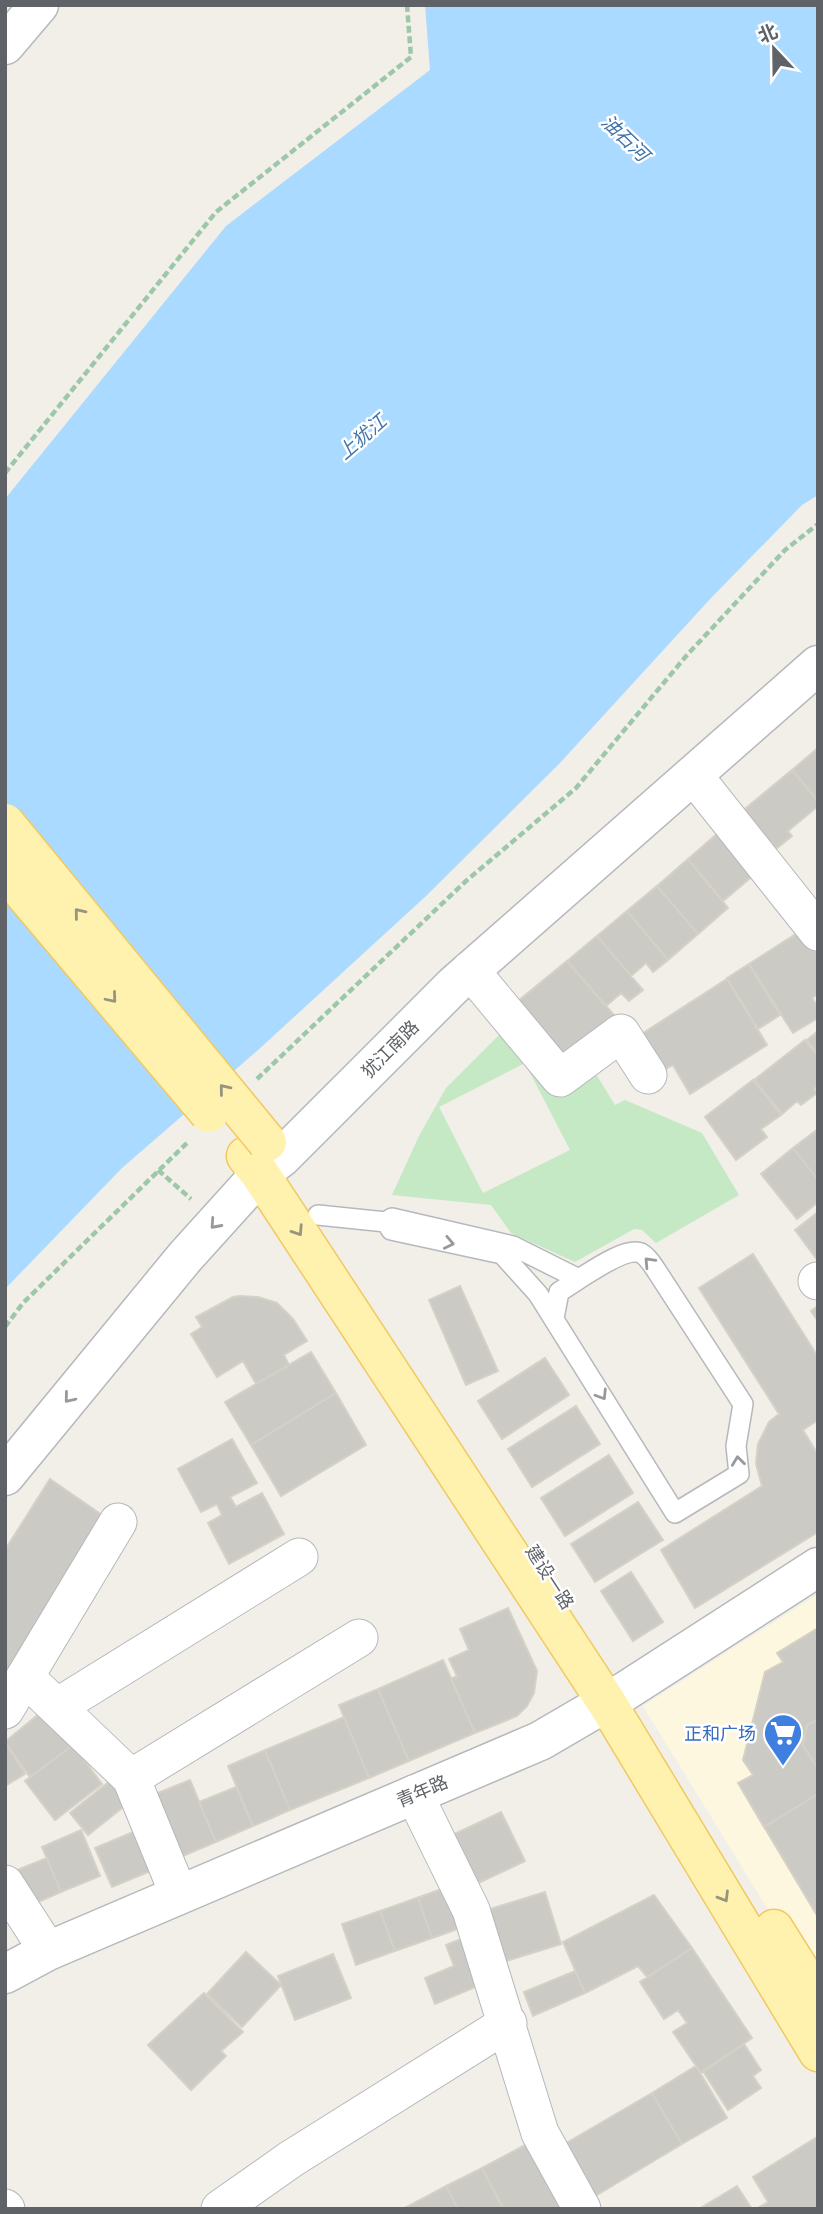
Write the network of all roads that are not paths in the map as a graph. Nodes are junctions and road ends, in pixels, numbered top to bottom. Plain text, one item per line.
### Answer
1 (39, 5) edge
2 (5, 45) edge
3 (818, 666) edge
4 (694, 776) junction
5 (5, 823) edge
6 (5, 871) edge
7 (818, 933) edge
8 (470, 971) junction
9 (648, 1075) dead end
10 (263, 1157) junction
11 (318, 1215) junction
12 (386, 1222) junction
13 (579, 1279) junction
14 (554, 1318) junction
15 (5, 1476) edge
16 (118, 1522) dead end
17 (299, 1557) dead end
18 (818, 1567) edge
19 (359, 1638) dead end
20 (25, 1677) junction
21 (616, 1697) junction
22 (57, 1707) junction
23 (5, 1710) edge
24 (131, 1778) junction
25 (414, 1794) junction
26 (5, 1884) edge
27 (180, 1895) junction
28 (48, 1951) junction
29 (5, 1974) edge
30 (818, 1999) edge
31 (508, 2023) junction
32 (818, 2052) edge
33 (220, 2209) edge
34 (582, 2209) edge

1 - 2 street
3 - 4 street, 犹江南路
4 - 7 street
4 - 8 street, 犹江南路
10 -> 5 main road, bridge
6 -> 10 main road, bridge
8 - 9 street
8 - 10 street, 犹江南路
10 - 11 main road, 建设一路
10 -> 15 street, 犹江南路
10 -> 21 main road
11 - 12 lane
11 - 21 main road, 建设一路
12 - 13 lane
12 -> 14 lane
13 - 14 lane
14 -> 13 lane
16 - 20 street
17 - 22 street
18 - 21 street, 青年路
19 - 24 street
20 - 22 street
20 - 23 street
21 - 25 street, 青年路
21 - 30 main road, 建设一路
21 -> 32 main road
22 - 24 street
24 - 27 street
25 - 27 street, 青年路
25 - 31 street
26 - 28 street
27 - 28 street, 青年路
28 - 29 street, 青年路
31 - 33 street
31 - 34 street

